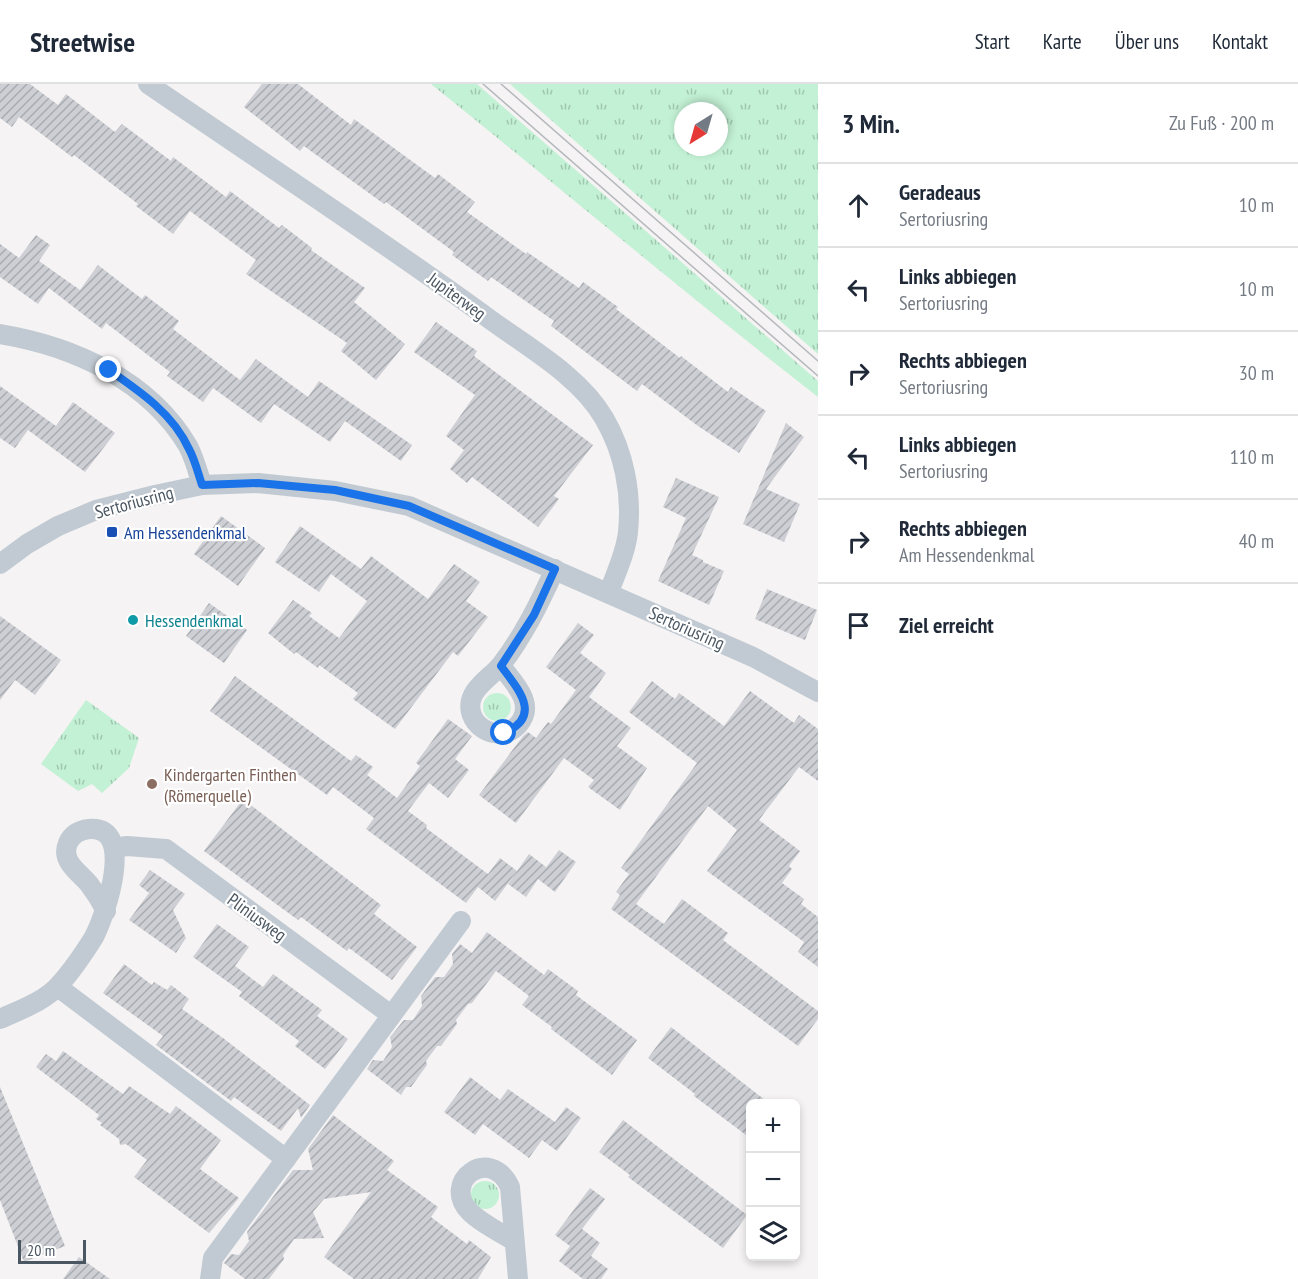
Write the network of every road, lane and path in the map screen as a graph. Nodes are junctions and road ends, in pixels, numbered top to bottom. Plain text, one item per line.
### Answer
1 (148, 84) edge
2 (0, 334) edge
3 (202, 485) junction
4 (0, 564) edge
5 (555, 569) junction
6 (609, 592) junction
7 (501, 666) dead end
8 (818, 691) edge
9 (114, 848) junction
10 (106, 911) junction
11 (461, 921) dead end
12 (58, 987) junction
13 (391, 1015) junction
14 (0, 1019) edge
15 (286, 1159) junction
16 (514, 1241) dead end
17 (210, 1279) edge
18 (518, 1279) edge

1 - 6 street, Jupiterweg
2 - 3 street
3 - 4 street, Sertoriusring
3 - 5 street, Sertoriusring
5 - 6 street, Sertoriusring
5 - 7 street
6 - 8 street, Sertoriusring
9 - 10 street
9 - 10 street
9 - 13 street, Pliniusweg
10 - 12 street
11 - 13 street
12 - 14 street
12 - 15 street
13 - 15 street
15 - 17 street
16 - 18 street

